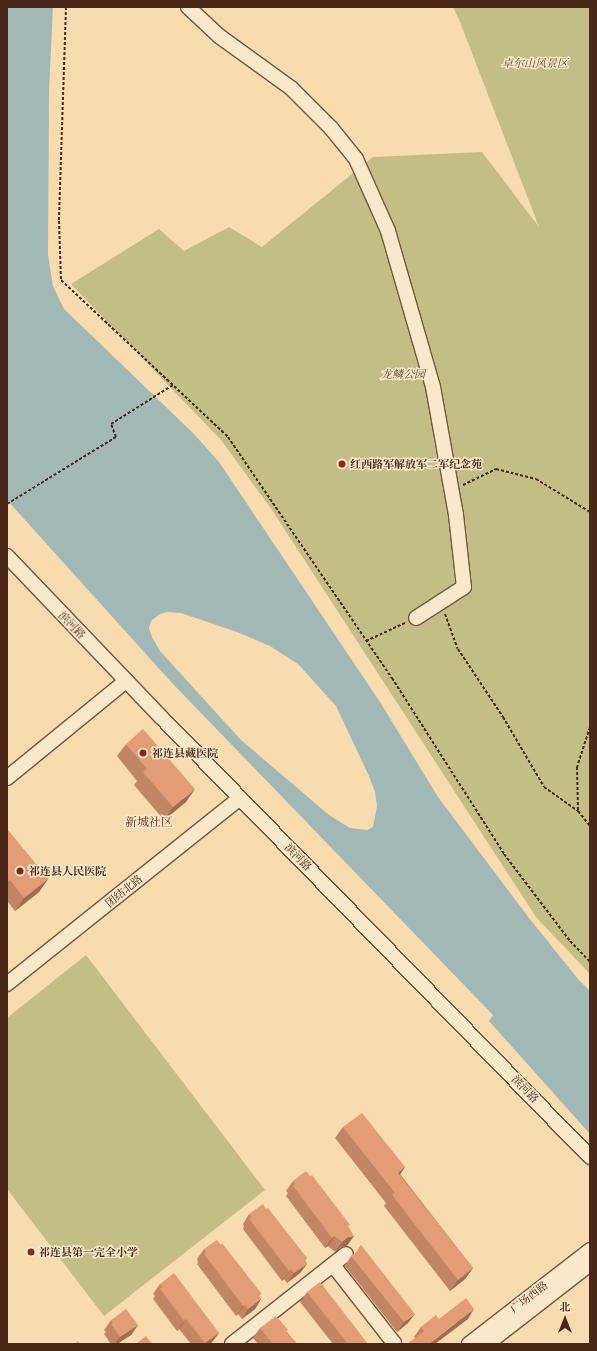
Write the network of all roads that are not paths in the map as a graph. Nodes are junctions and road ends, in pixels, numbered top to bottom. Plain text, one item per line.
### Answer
1 (188, 7) edge
2 (7, 556) edge
3 (416, 618) road end
4 (126, 681) junction
5 (7, 778) edge
6 (240, 798) junction
7 (8, 982) edge
8 (590, 1157) edge
9 (590, 1250) edge
10 (346, 1254) dead end
11 (590, 1264) edge
12 (333, 1265) junction
13 (232, 1344) edge
14 (393, 1344) edge
15 (468, 1344) edge
16 (486, 1344) edge

1 - 3 street
2 - 4 street, 滨河路
4 - 5 street
4 - 6 street, 滨河路
6 - 7 street, 团结北路
6 - 8 street, 滨河路
9 - 15 street, 广场西路
10 - 12 street
11 - 16 street, 广场西路
12 - 13 street
12 - 14 street

